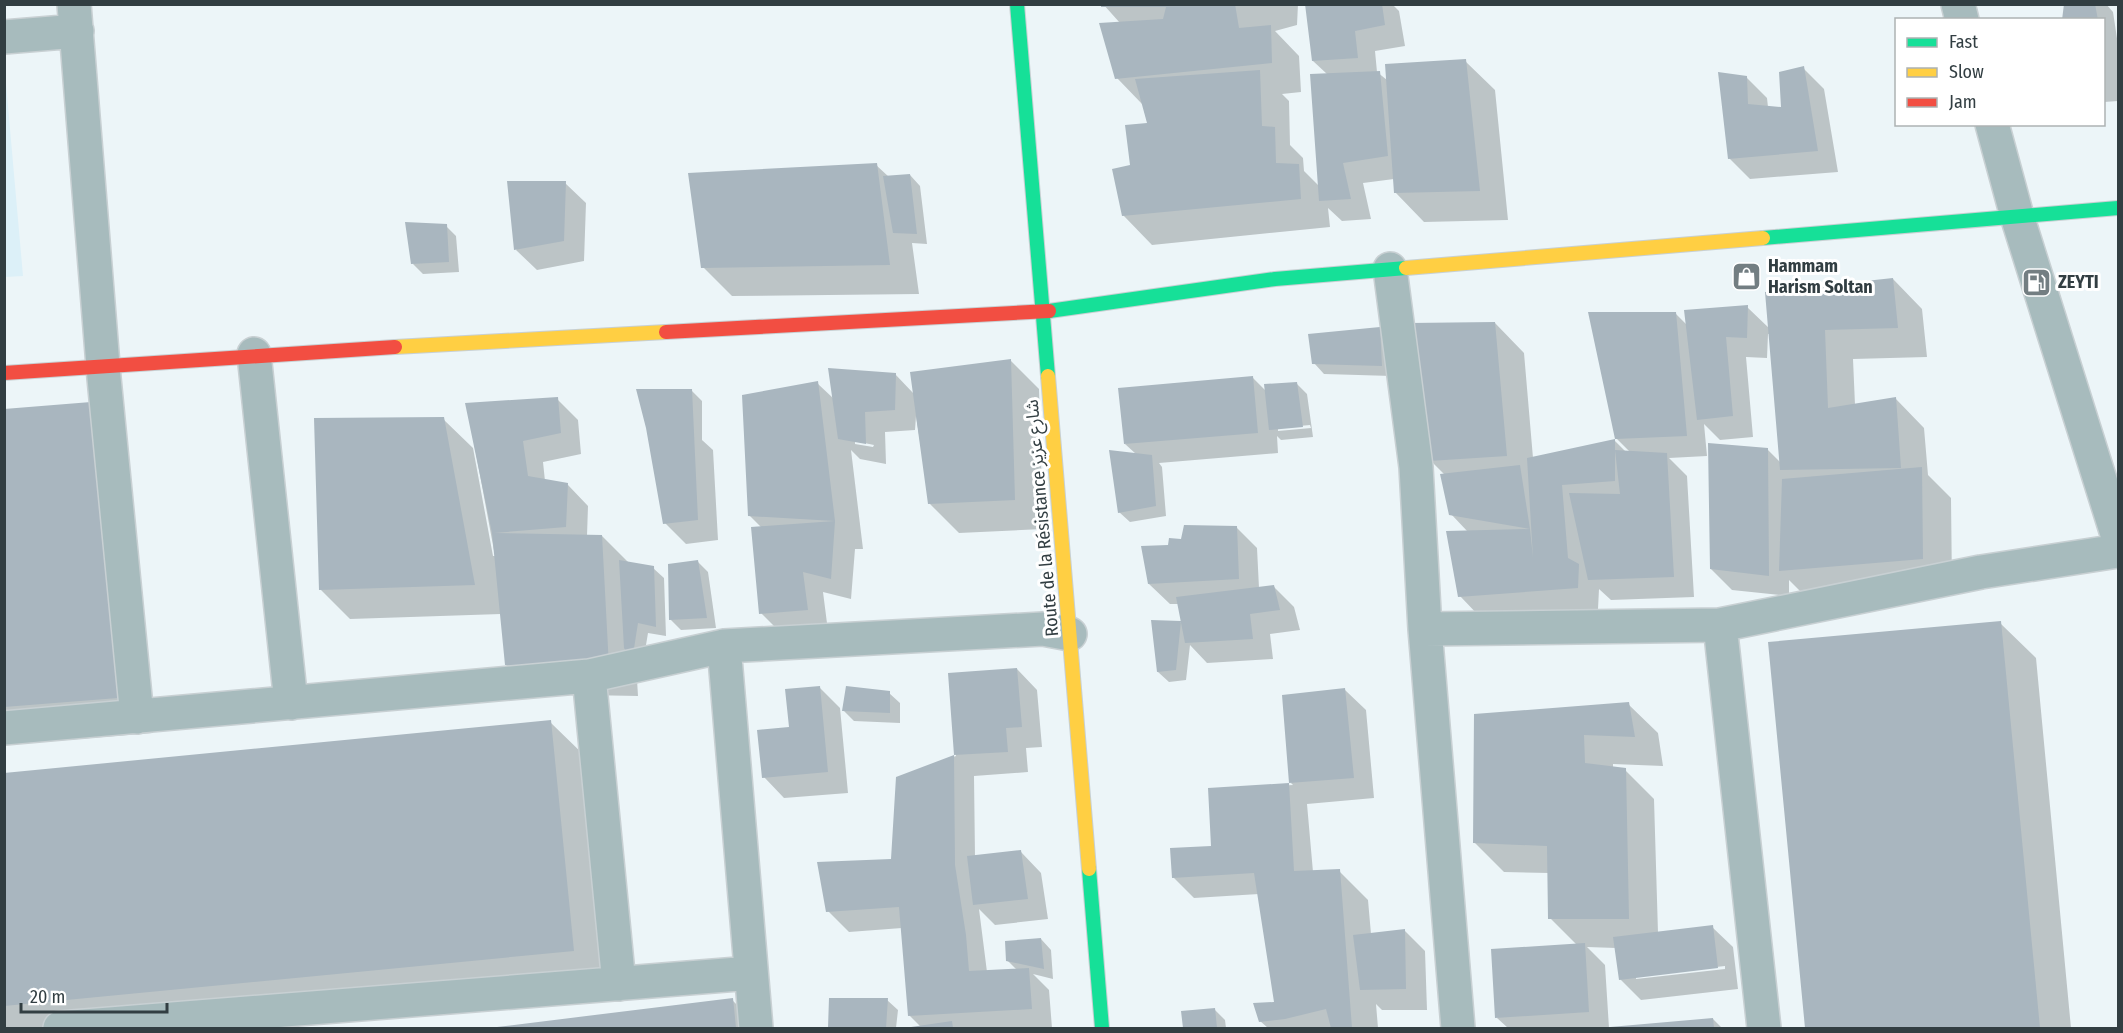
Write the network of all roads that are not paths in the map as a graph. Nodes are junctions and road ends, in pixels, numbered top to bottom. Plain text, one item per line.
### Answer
1 (1017, 4) edge
2 (76, 18) edge
3 (4, 37) edge
4 (1993, 126) edge
5 (2118, 208) edge
6 (2017, 216) junction
7 (1389, 269) junction
8 (1043, 312) junction
9 (254, 354) junction
10 (104, 365) junction
11 (4, 373) edge
12 (2118, 537) edge
13 (2118, 551) edge
14 (1720, 625) junction
15 (1425, 629) junction
16 (1070, 634) junction
17 (724, 646) junction
18 (589, 676) junction
19 (291, 703) junction
20 (137, 717) junction
21 (4, 728) edge
22 (751, 973) junction
23 (619, 984) junction
24 (60, 1029) edge
25 (756, 1029) edge
26 (1102, 1029) edge
27 (1458, 1029) edge
28 (1764, 1029) edge

1 - 8 street, Route de la Résistance شارع عزيز
2 - 3 street
2 - 10 street
4 - 6 street
5 - 6 street
6 - 7 street
6 - 12 street
7 - 8 street
7 - 15 street
8 - 9 street
8 - 16 street, Route de la Résistance شارع عزيز
9 - 10 street
9 - 19 street
10 - 11 street
10 - 20 street
13 - 14 street
14 - 15 street
14 - 28 street
15 - 27 street
16 - 17 street
16 - 26 street, Route de la Résistance شارع عزيز
17 - 18 street
17 - 22 street
18 - 19 street
18 - 23 street
19 - 20 street
20 - 21 street
22 - 23 street
22 - 25 street
23 - 24 street

